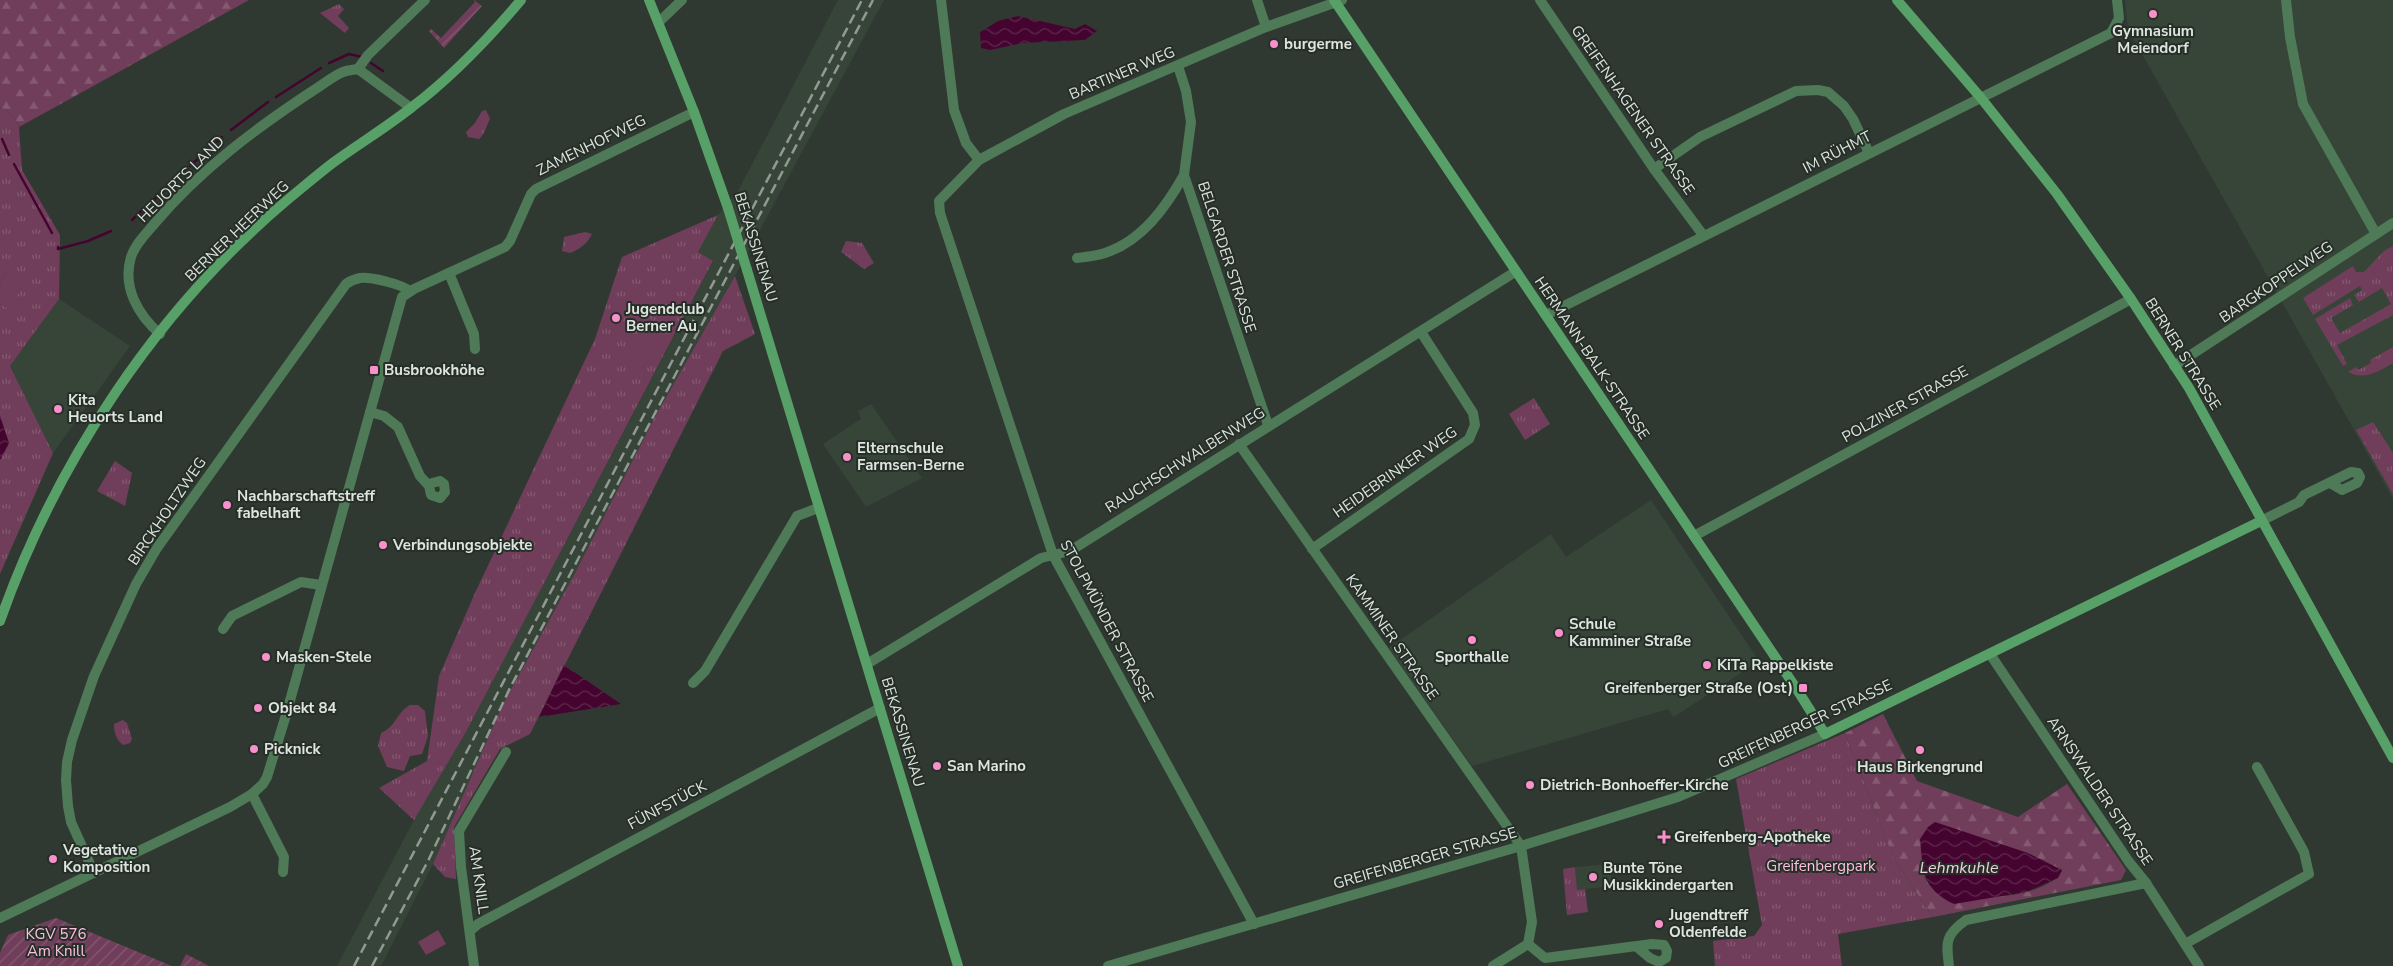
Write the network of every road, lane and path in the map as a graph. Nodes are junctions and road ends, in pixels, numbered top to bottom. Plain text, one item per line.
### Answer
1 (425, 0) edge
2 (521, 0) edge
3 (649, 0) edge
4 (682, 0) edge
5 (941, 0) edge
6 (1257, 0) edge
7 (1337, 0) edge
8 (1540, 0) edge
9 (1897, 0) edge
10 (2117, 0) edge
11 (2286, 0) edge
12 (659, 22) junction
13 (1266, 27) junction
14 (1178, 66) junction
15 (358, 69) junction
16 (1981, 98) junction
17 (411, 108) junction
18 (694, 112) junction
19 (1869, 153) junction
20 (979, 160) junction
21 (1654, 168) junction
22 (1184, 175) junction
23 (939, 201) joint
24 (2393, 222) edge
25 (2376, 234) junction
26 (1703, 235) junction
27 (1077, 258) dead end
28 (1515, 272) junction
29 (449, 274) junction
30 (409, 291) junction
31 (2131, 299) junction
32 (1546, 315) junction
33 (1421, 332) junction
34 (160, 334) junction
35 (474, 349) dead end
36 (2174, 366) junction
37 (370, 412) junction
38 (1268, 426) junction
39 (1239, 444) junction
40 (2330, 483) dead end
41 (429, 486) dead end
42 (818, 508) junction
43 (2261, 521) junction
44 (1694, 536) junction
45 (1312, 549) junction
46 (1053, 555) junction
47 (321, 585) junction
48 (0, 620) edge
49 (223, 629) dead end
50 (1990, 654) junction
51 (867, 664) junction
52 (693, 683) dead end
53 (880, 708) junction
54 (1825, 734) junction
55 (506, 752) dead end
56 (2393, 758) edge
57 (2258, 767) dead end
58 (252, 794) junction
59 (1521, 846) junction
60 (283, 872) dead end
61 (94, 873) junction
62 (2146, 883) junction
63 (0, 918) edge
64 (1254, 924) junction
65 (470, 931) junction
66 (1528, 944) junction
67 (2184, 944) junction
68 (1637, 947) dead end
69 (1134, 962) edge
70 (474, 966) edge
71 (958, 966) edge
72 (1108, 966) edge
73 (1493, 966) edge
74 (1949, 966) edge
75 (2199, 966) edge

1 - 15 street
2 - 17 street, BERNER HEERWEG
3 - 12 street, BEKASSINENAU
4 - 12 street
5 - 20 street
6 - 13 street
7 - 13 street, BARTINER WEG
7 - 28 street, HERMANN-BALK-STRASSE
8 - 21 street, GREIFENHAGENER STRASSE
9 - 16 street, BERNER STRASSE
10 - 16 street, IM RÜHMT
11 - 25 street
12 - 18 street, BEKASSINENAU
13 - 14 street, BARTINER WEG
14 - 20 street, BARTINER WEG
14 - 22 street, BELGARDER STRASSE
15 - 17 street
15 - 34 street, HEUORTS LAND
16 - 19 street, IM RÜHMT
16 - 31 street, BERNER STRASSE
17 - 34 street, BERNER HEERWEG
18 - 29 street, ZAMENHOFWEG
18 - 42 street, BEKASSINENAU, bridge
19 - 21 street
19 - 26 street, IM RÜHMT
20 - 23 street, BARTINER WEG
21 - 26 street, GREIFENHAGENER STRASSE
22 - 27 street
22 - 38 street, BELGARDER STRASSE
23 - 46 street, STOLPMÜNDER STRASSE
24 - 25 street, BARGKOPPELWEG
25 - 36 street, BARGKOPPELWEG
26 - 32 street, IM RÜHMT
28 - 32 street, HERMANN-BALK-STRASSE
28 - 33 street, RAUCHSCHWALBENWEG
29 - 30 street, ZAMENHOFWEG
29 - 35 street
30 - 37 street
30 - 61 street, BIRCKHOLTZWEG
31 - 36 street, BERNER STRASSE
31 - 44 street, POLZINER STRASSE
32 - 44 street, HERMANN-BALK-STRASSE
33 - 38 street, RAUCHSCHWALBENWEG
33 - 45 street, HEIDEBRINKER WEG
34 - 48 street, BERNER HEERWEG
36 - 43 street, BERNER STRASSE
37 - 41 street
37 - 47 street
38 - 39 street, RAUCHSCHWALBENWEG
39 - 45 street, KAMMINER STRASSE
39 - 46 street, RAUCHSCHWALBENWEG
40 - 43 street
42 - 51 street, BEKASSINENAU
42 - 52 street
43 - 50 street, GREIFENBERGER STRASSE
43 - 56 street, BERNER STRASSE
44 - 54 street, HERMANN-BALK-STRASSE
45 - 59 street, KAMMINER STRASSE
46 - 51 street, RAUCHSCHWALBENWEG
46 - 64 street, STOLPMÜNDER STRASSE
47 - 49 street
47 - 58 street
50 - 54 street, GREIFENBERGER STRASSE
50 - 62 street, ARNSWALDER STRASSE
51 - 53 street, BEKASSINENAU
53 - 65 street, FÜNFSTÜCK
53 - 71 street, BEKASSINENAU
54 - 59 street, GREIFENBERGER STRASSE
55 - 65 street, AM KNILL
57 - 67 street
58 - 60 street
58 - 61 street
59 - 64 street, GREIFENBERGER STRASSE
59 - 66 street
61 - 63 street
62 - 67 street, ARNSWALDER STRASSE
62 - 74 street
64 - 69 street, GREIFENBERGER STRASSE
65 - 70 street, AM KNILL
66 - 68 street
66 - 73 street
67 - 75 street, ARNSWALDER STRASSE
69 - 72 street, GREIFENBERGER STRASSE

